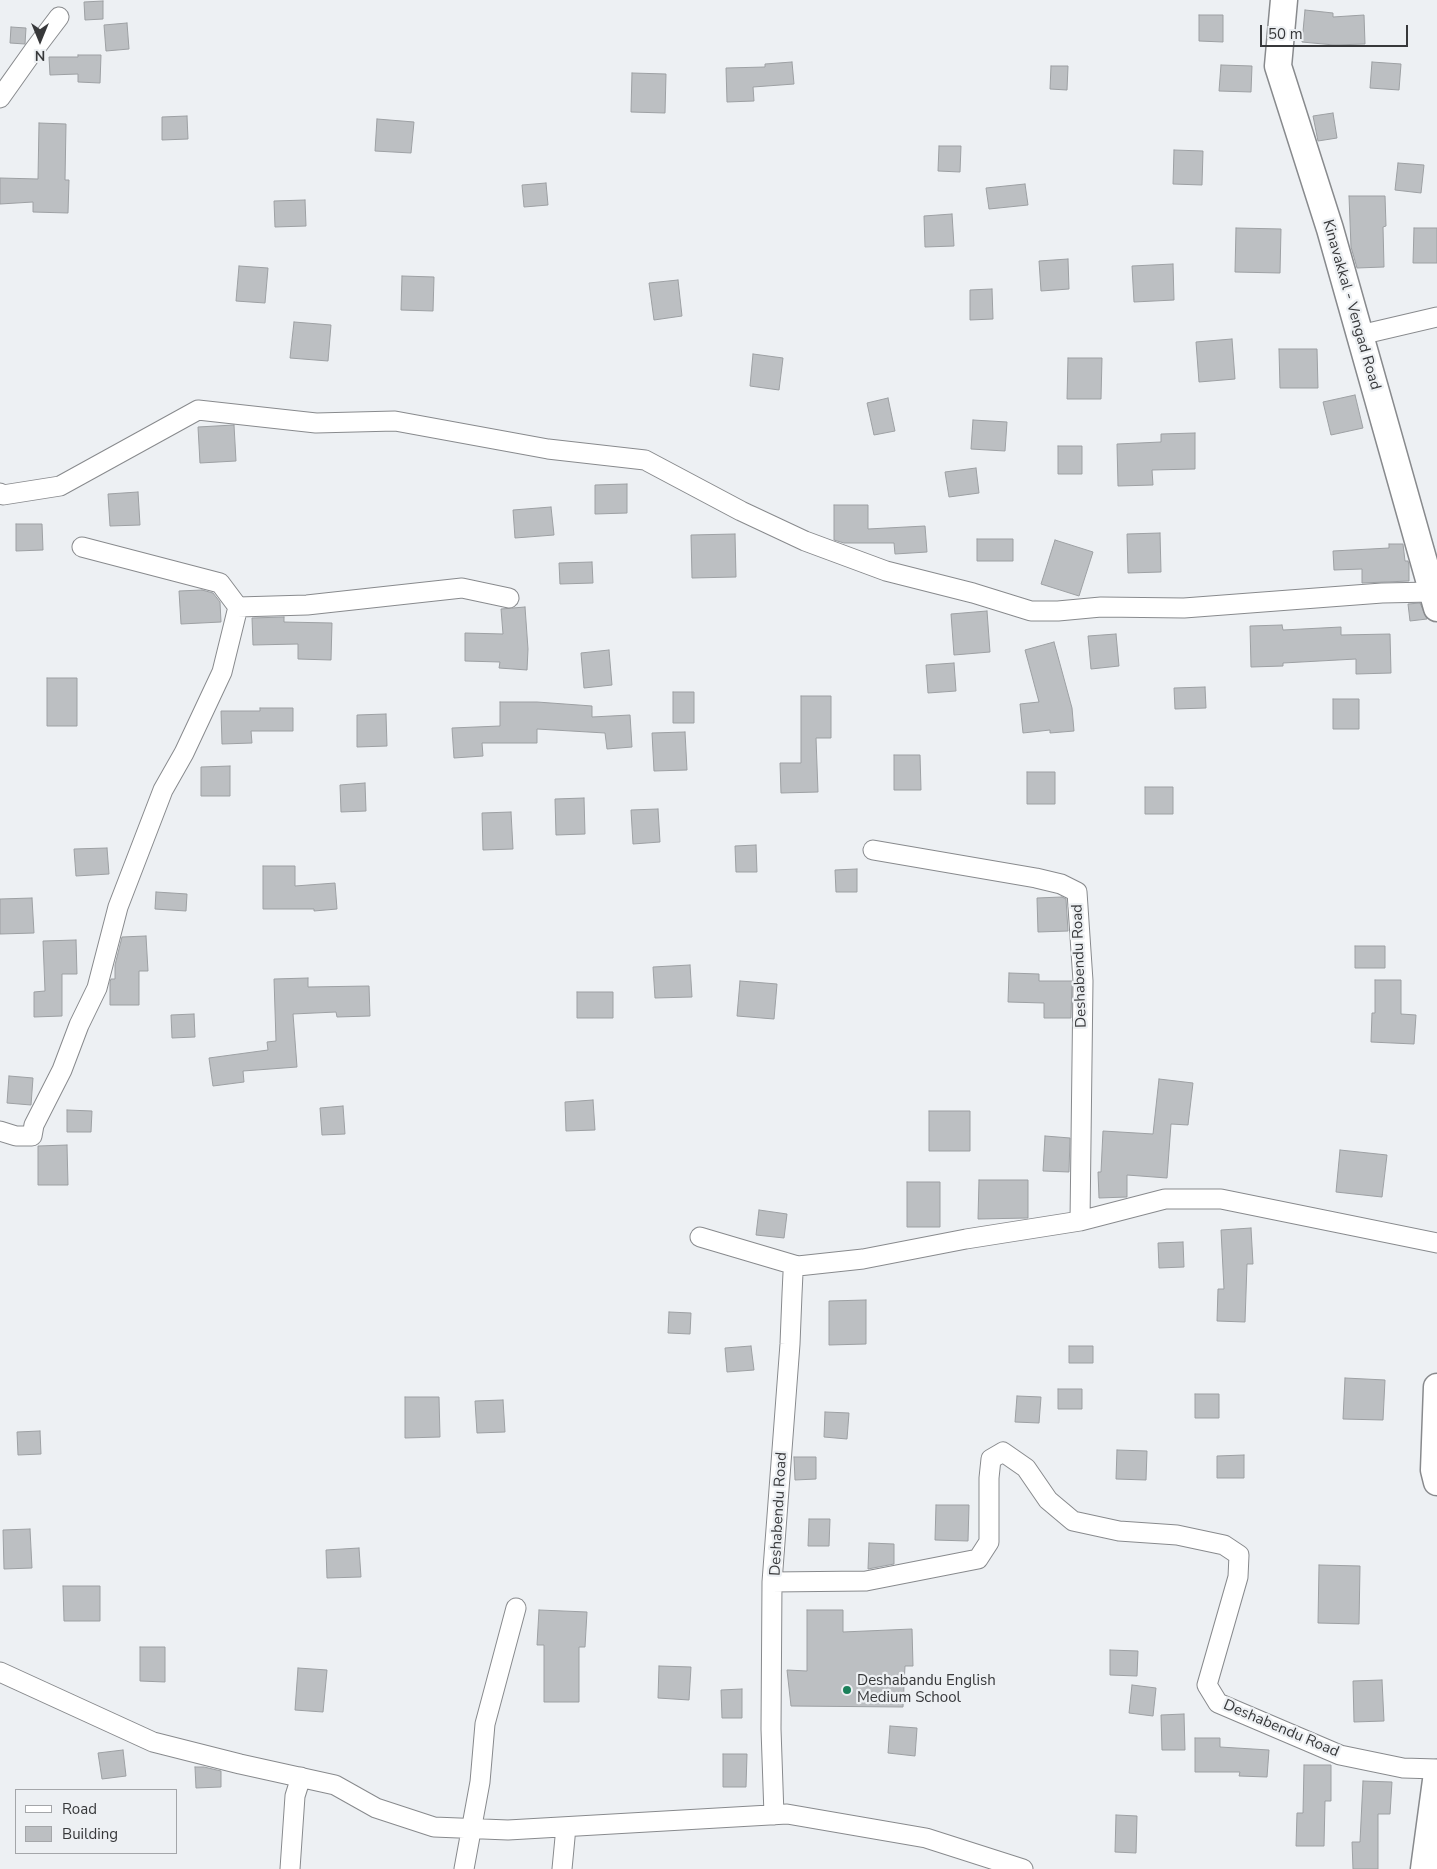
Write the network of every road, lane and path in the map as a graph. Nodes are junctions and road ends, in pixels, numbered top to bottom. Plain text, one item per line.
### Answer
1 (1284, 0) edge
2 (59, 17) dead end
3 (0, 98) edge
4 (1437, 317) edge
5 (1360, 336) junction
6 (0, 493) edge
7 (82, 547) dead end
8 (509, 598) dead end
9 (1435, 600) edge
10 (238, 607) junction
11 (872, 850) dead end
12 (0, 1131) edge
13 (1080, 1221) junction
14 (700, 1237) dead end
15 (1437, 1243) edge
16 (798, 1266) junction
17 (1437, 1387) edge
18 (1437, 1482) edge
19 (772, 1582) junction
20 (516, 1608) dead end
21 (0, 1672) edge
22 (1437, 1769) edge
23 (1437, 1773) edge
24 (301, 1777) junction
25 (774, 1815) junction
26 (566, 1826) junction
27 (472, 1828) junction
28 (290, 1869) edge
29 (464, 1869) edge
30 (562, 1869) edge
31 (1023, 1869) edge
32 (1424, 1869) edge

1 - 5 main road, Kinavakkal - Vengad Road
2 - 3 street
4 - 5 street
5 - 9 main road, Kinavakkal - Vengad Road
6 - 9 street
7 - 10 street
8 - 10 street
10 - 12 street
11 - 13 street, Deshabendu Road
13 - 15 street
13 - 16 street
14 - 16 street
16 - 19 street, Deshabendu Road
17 - 18 main road
19 - 22 street, Deshabendu Road
19 - 25 street
20 - 27 street
21 - 24 street
23 - 32 main road
24 - 27 street
24 - 28 street
25 - 26 street
25 - 31 street
26 - 27 street
26 - 30 street
27 - 29 street

